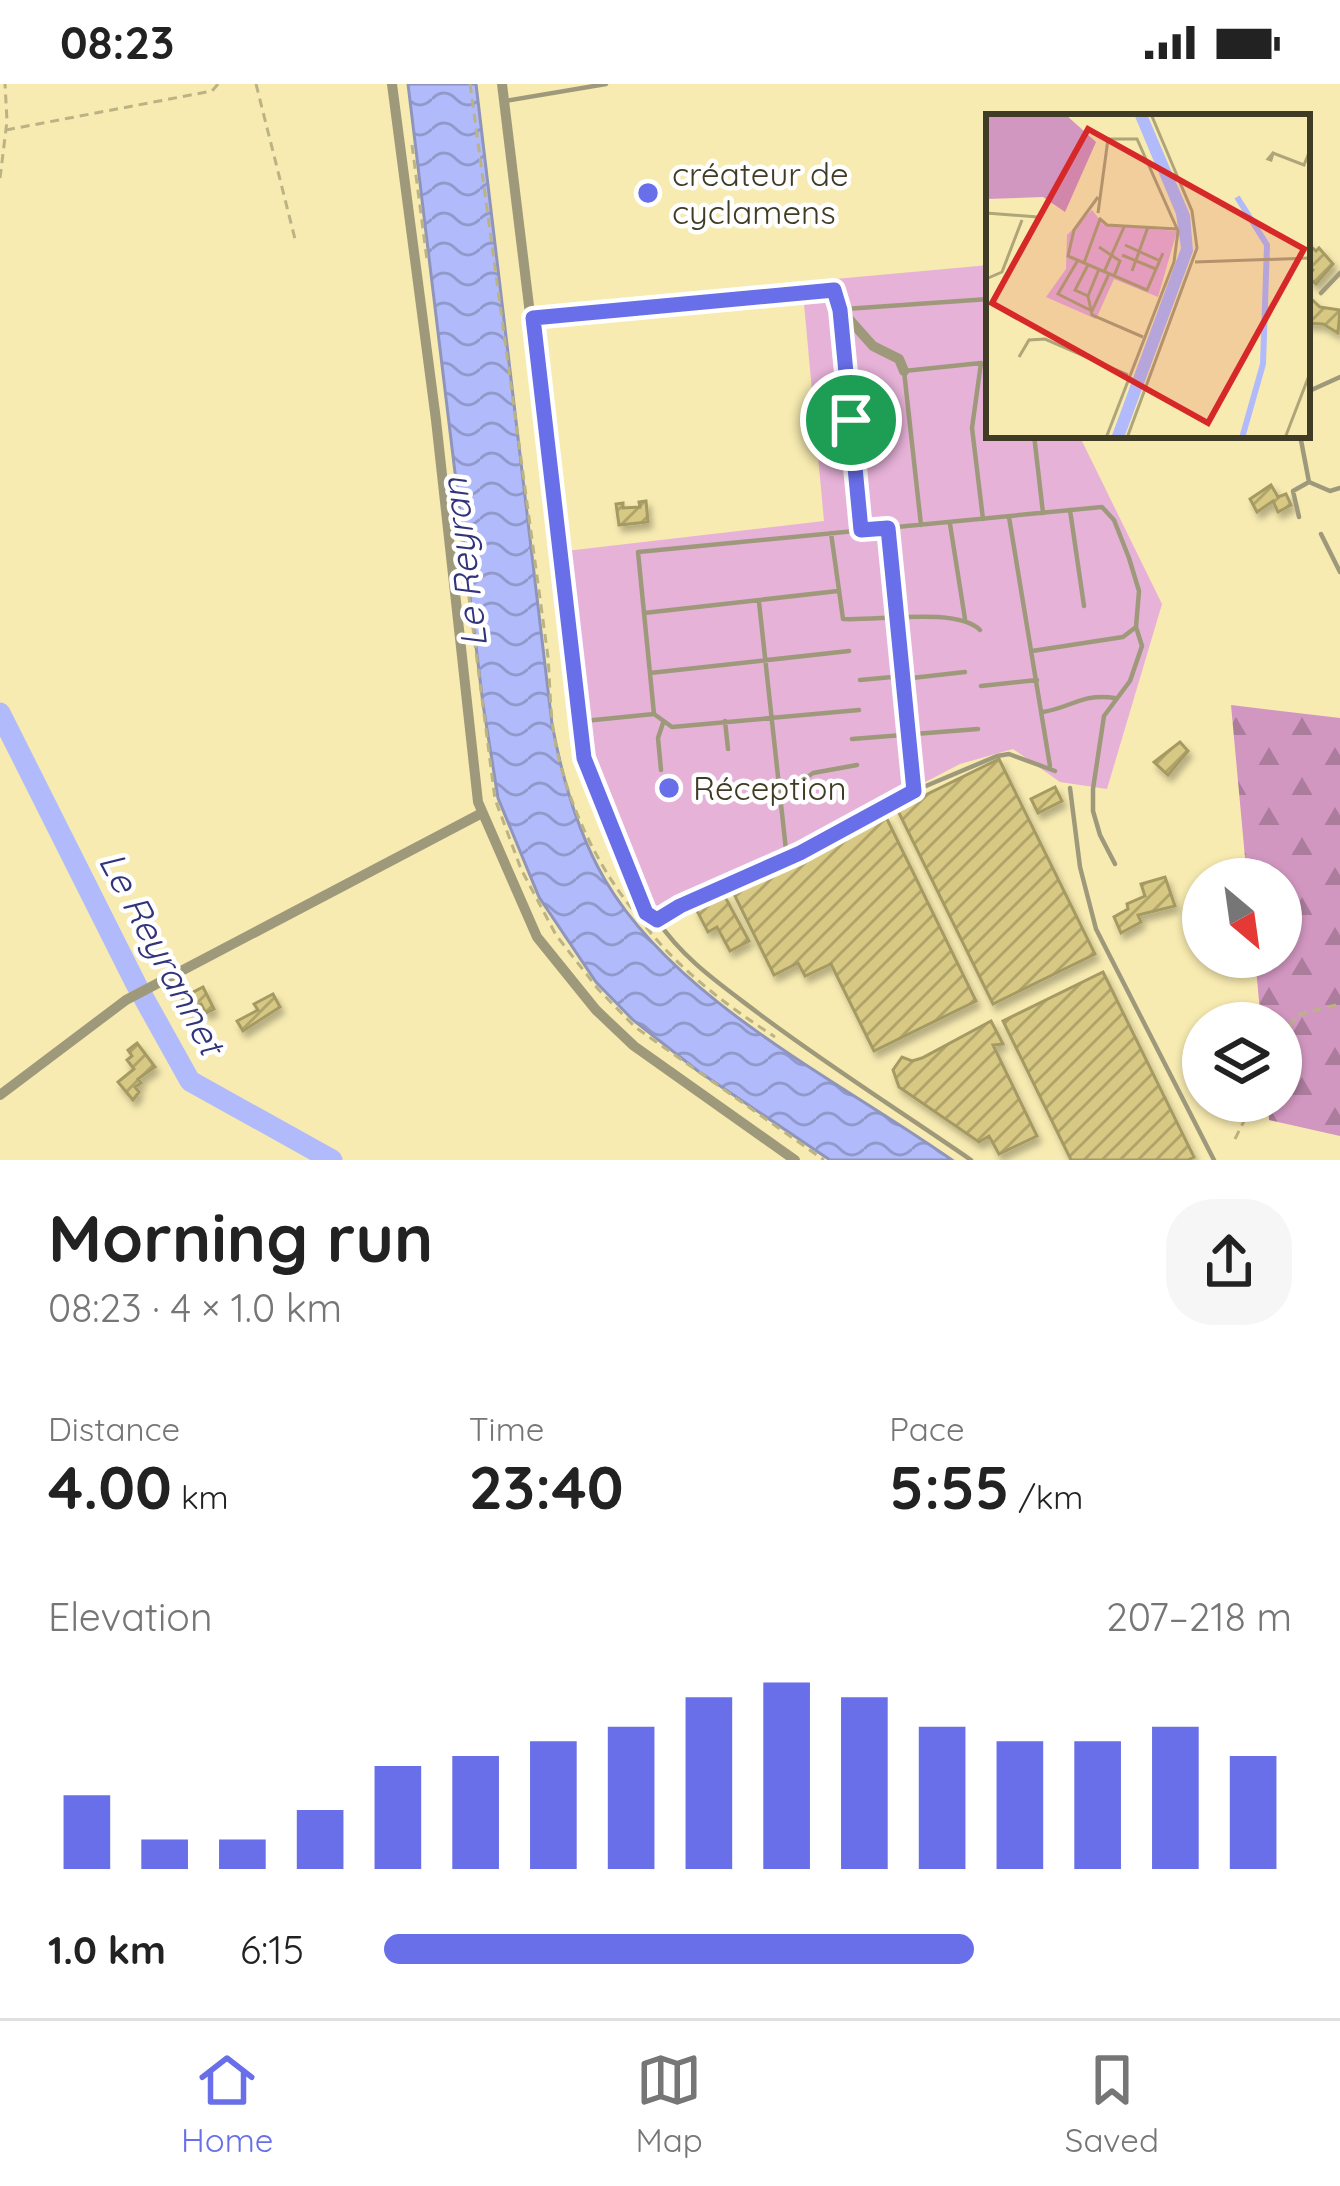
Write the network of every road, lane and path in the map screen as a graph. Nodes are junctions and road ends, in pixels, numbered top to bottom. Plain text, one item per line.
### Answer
1 (5, 84) edge
2 (218, 84) edge
3 (256, 84) edge
4 (392, 84) edge
5 (470, 84) edge
6 (502, 84) edge
7 (606, 84) edge
8 (505, 101) junction
9 (410, 127) dead end
10 (6, 130) junction
11 (0, 178) edge
12 (296, 243) dead end
13 (428, 264) dead end
14 (1340, 273) edge
15 (1322, 293) dead end
16 (986, 298) edge
17 (840, 310) junction
18 (533, 318) junction
19 (904, 370) junction
20 (1340, 377) edge
21 (1310, 391) edge
22 (1034, 438) edge
23 (1301, 438) edge
24 (1310, 482) junction
25 (1340, 488) edge
26 (1070, 510) junction
27 (1043, 513) junction
28 (1009, 516) junction
29 (1299, 517) dead end
30 (983, 519) junction
31 (459, 520) dead end
32 (950, 522) junction
33 (921, 525) junction
34 (888, 528) junction
35 (861, 530) junction
36 (831, 533) junction
37 (1321, 534) dead end
38 (1340, 572) edge
39 (838, 591) junction
40 (759, 602) junction
41 (1084, 606) dead end
42 (644, 614) junction
43 (897, 619) junction
44 (964, 619) junction
45 (1136, 627) junction
46 (980, 630) dead end
47 (849, 651) dead end
48 (1032, 651) junction
49 (765, 660) junction
50 (965, 672) dead end
51 (650, 673) junction
52 (903, 678) junction
53 (860, 680) dead end
54 (1037, 680) junction
55 (981, 686) dead end
56 (1115, 698) junction
57 (859, 710) dead end
58 (1043, 712) junction
59 (654, 714) junction
60 (770, 716) junction
61 (578, 721) junction
62 (725, 721) junction
63 (663, 723) junction
64 (978, 729) dead end
65 (908, 733) junction
66 (852, 739) dead end
67 (728, 749) dead end
68 (857, 765) dead end
69 (661, 770) dead end
70 (778, 785) junction
71 (1070, 788) dead end
72 (914, 791) junction
73 (482, 813) junction
74 (800, 853) junction
75 (1115, 865) dead end
76 (657, 920) junction
77 (1340, 1004) edge
78 (1302, 1014) edge
79 (775, 1036) dead end
80 (0, 1096) edge
81 (1244, 1122) edge
82 (1235, 1139) dead end
83 (795, 1160) edge
84 (824, 1160) edge
85 (971, 1160) edge
86 (1214, 1160) edge

1 - 10 path
2 - 10 path
3 - 12 path
4 - 73 street
5 - 79 path
6 - 8 street
7 - 8 lane
8 - 18 street
9 - 13 path
10 - 11 path
14 - 15 lane
16 - 17 lane
17 - 18 lane
17 - 19 street
17 - 35 lane
18 - 61 street
19 - 30 lane
19 - 33 lane
20 - 21 lane
22 - 27 lane
23 - 24 lane
24 - 25 lane
24 - 29 lane
26 - 27 lane
26 - 41 lane
26 - 45 lane
27 - 28 lane
28 - 30 lane
28 - 48 lane
30 - 32 lane
31 - 84 path
32 - 33 lane
32 - 44 lane
33 - 34 lane
34 - 35 lane
34 - 43 lane
35 - 36 lane
36 - 39 lane
36 - 42 lane
37 - 38 lane
39 - 40 lane
39 - 43 lane
40 - 42 lane
40 - 49 lane
42 - 51 lane
43 - 44 lane
43 - 52 lane
44 - 46 lane
45 - 48 lane
45 - 56 lane
47 - 49 lane
48 - 54 lane
49 - 51 lane
49 - 60 lane
50 - 52 lane
51 - 59 lane
52 - 53 lane
52 - 65 lane
54 - 55 lane
54 - 58 lane
56 - 58 lane
56 - 75 lane
57 - 60 lane
58 - 72 lane
59 - 61 lane
59 - 63 lane
60 - 62 lane
60 - 70 lane
61 - 76 street
62 - 63 lane
62 - 67 lane
63 - 69 lane
64 - 65 lane
65 - 66 lane
65 - 72 lane
68 - 70 lane
70 - 74 lane
71 - 86 lane
72 - 74 lane
73 - 80 street
73 - 83 street
74 - 76 lane
76 - 85 lane
77 - 78 path
81 - 82 path

